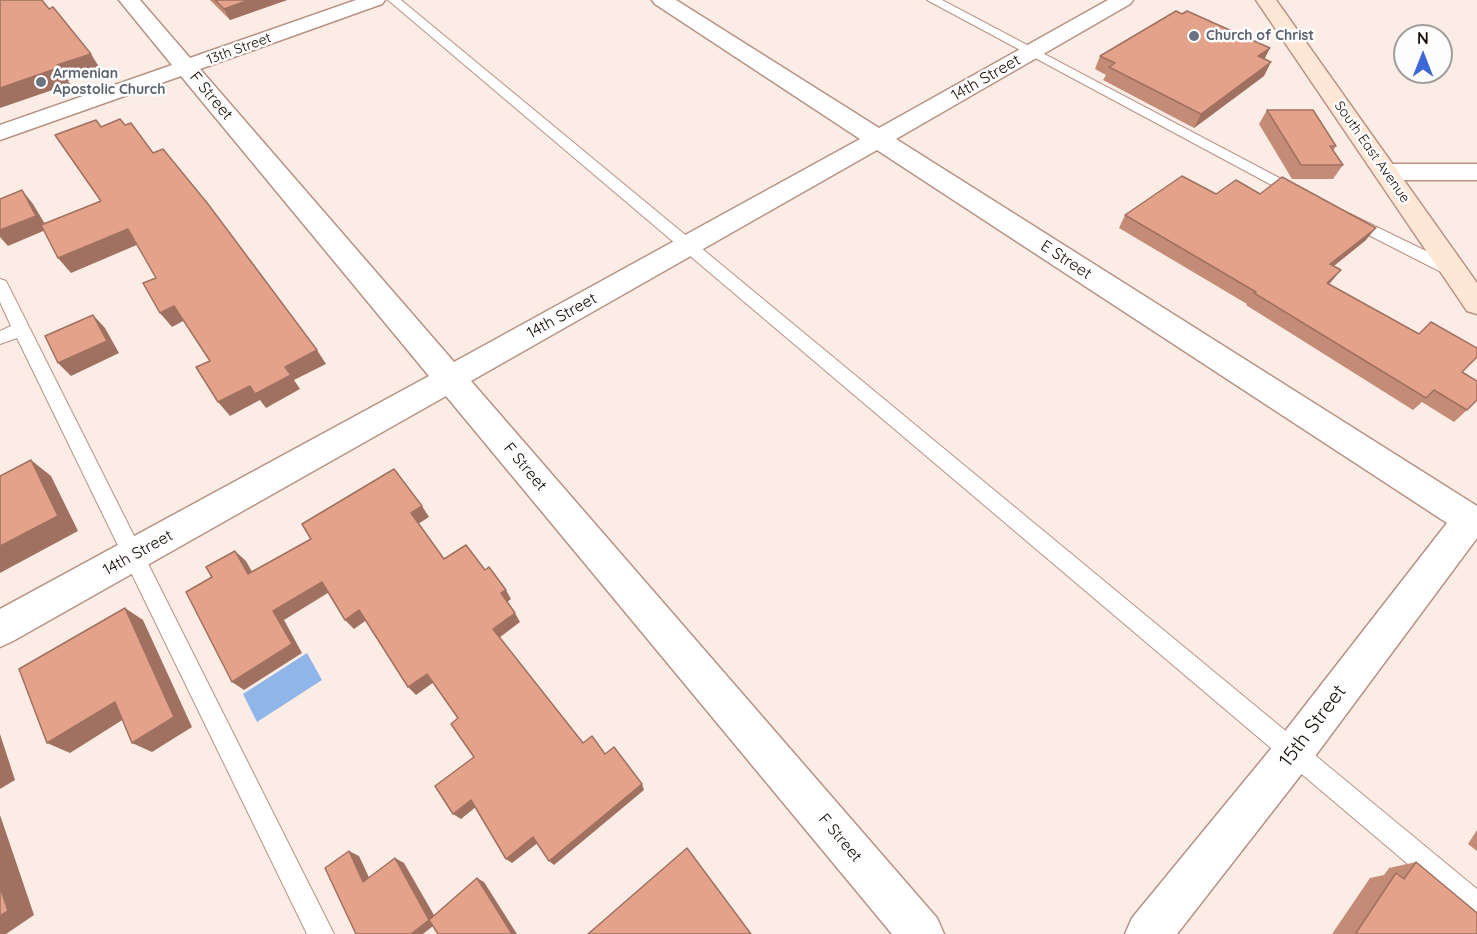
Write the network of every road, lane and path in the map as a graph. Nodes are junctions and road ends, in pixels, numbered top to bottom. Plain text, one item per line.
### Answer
1 (129, 0) edge
2 (375, 0) edge
3 (394, 0) edge
4 (662, 0) edge
5 (933, 0) edge
6 (1122, 0) edge
7 (1266, 0) edge
8 (1031, 52) junction
9 (187, 67) junction
10 (0, 133) edge
11 (878, 139) junction
12 (1386, 172) junction
13 (1477, 172) edge
14 (1317, 203) edge
15 (1337, 213) edge
16 (690, 245) junction
17 (1453, 271) junction
18 (0, 285) edge
19 (1477, 304) edge
20 (21, 329) junction
21 (0, 338) edge
22 (449, 378) junction
23 (1473, 520) edge
24 (132, 556) junction
25 (0, 629) edge
26 (1293, 753) junction
27 (1477, 906) edge
28 (321, 934) edge
29 (921, 934) edge
30 (1148, 934) edge

1 - 9 street, F Street
2 - 9 street, 13th Street
3 - 16 lane
4 - 11 street, E Street
5 - 8 lane
6 - 8 street, 14th Street
7 - 12 street, South East Avenue
8 - 11 street, 14th Street
8 - 14 lane
9 - 10 street, 13th Street
9 - 22 street, F Street
11 - 16 street, 14th Street
11 - 23 street, E Street
12 - 13 street
12 - 17 street, South East Avenue
15 - 17 lane
16 - 22 street, 14th Street
16 - 26 lane
17 - 19 street, South East Avenue
18 - 20 lane
20 - 21 lane
20 - 24 lane
22 - 24 street, 14th Street
22 - 29 street, F Street
23 - 26 street, 15th Street
24 - 25 street, 14th Street
24 - 28 lane
26 - 27 lane
26 - 30 street, 15th Street

